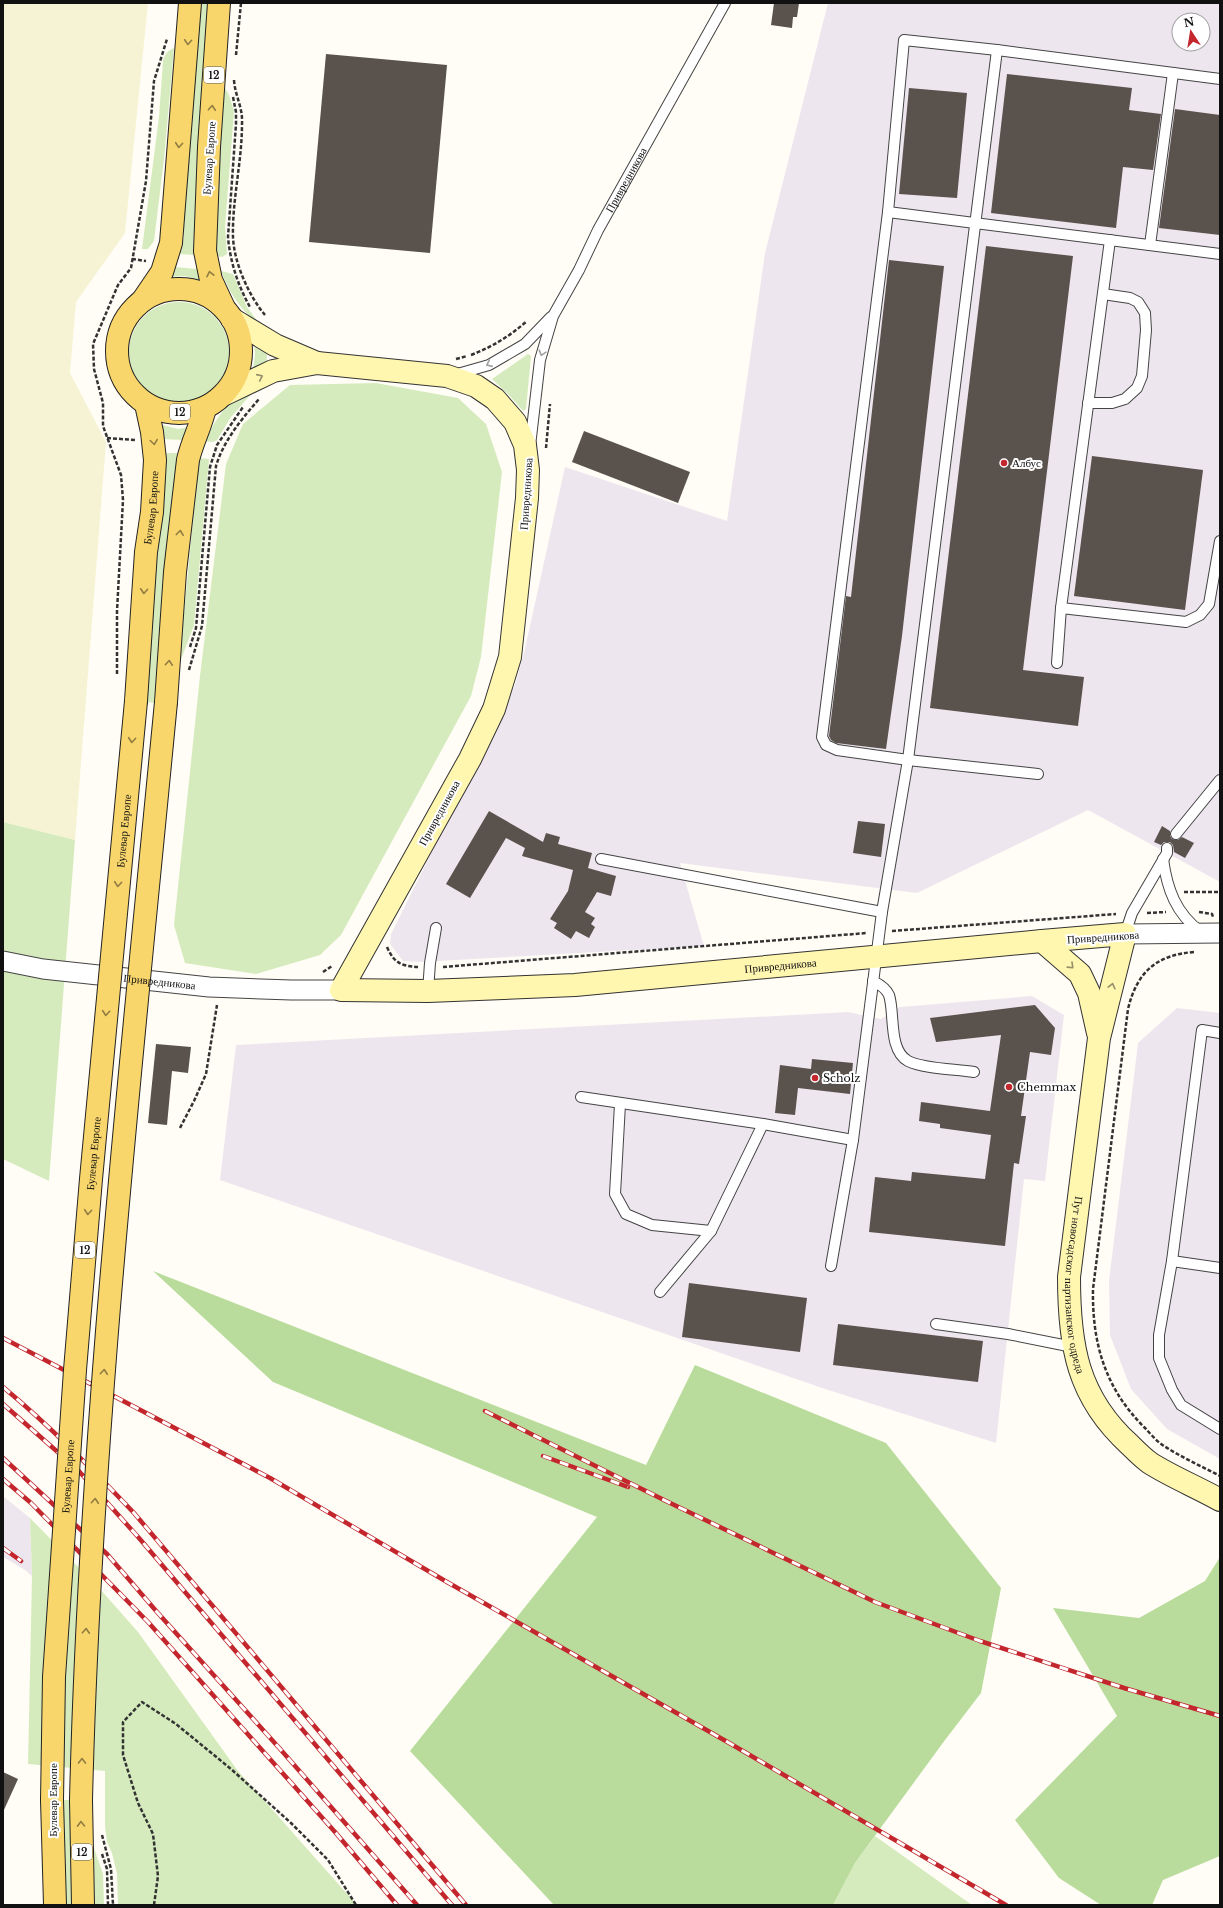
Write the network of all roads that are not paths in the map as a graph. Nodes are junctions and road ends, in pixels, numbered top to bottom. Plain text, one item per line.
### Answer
1 (190, 3) edge
2 (219, 3) edge
3 (725, 3) edge
4 (997, 50) junction
5 (1173, 73) junction
6 (1220, 79) edge
7 (888, 212) junction
8 (977, 223) junction
9 (1110, 240) junction
10 (1150, 245) junction
11 (1220, 254) edge
12 (1103, 294) junction
13 (144, 300) junction
14 (228, 314) junction
15 (553, 316) junction
16 (317, 363) junction
17 (450, 368) junction
18 (225, 394) junction
19 (1088, 403) junction
20 (146, 404) junction
21 (205, 408) junction
22 (528, 470) junction
23 (1220, 541) edge
24 (1061, 608) junction
25 (1057, 663) dead end
26 (908, 760) junction
27 (1038, 774) dead end
28 (1220, 780) edge
29 (1176, 834) dead end
30 (1167, 848) dead end
31 (601, 858) dead end
32 (1163, 859) junction
33 (882, 912) junction
34 (436, 928) dead end
35 (1212, 933) edge
36 (1125, 934) junction
37 (1042, 940) junction
38 (876, 957) junction
39 (3, 961) edge
40 (873, 982) junction
41 (341, 990) junction
42 (428, 991) junction
43 (1220, 1033) edge
44 (1099, 1038) junction
45 (974, 1072) dead end
46 (581, 1097) dead end
47 (620, 1104) junction
48 (764, 1124) junction
49 (853, 1140) junction
50 (711, 1231) junction
51 (1172, 1261) junction
52 (831, 1266) dead end
53 (1220, 1268) edge
54 (660, 1292) dead end
55 (936, 1324) dead end
56 (1073, 1347) junction
57 (1220, 1429) edge
58 (1220, 1500) edge
59 (55, 1905) edge
60 (83, 1905) edge

1 -> 13 main road, Булевар Европе / 12
14 -> 2 main road, Булевар Европе / 12
3 - 15 lane, Привредникова
4 - 5 lane
4 - 7 lane
4 - 8 lane
5 - 6 lane
5 - 10 lane
7 - 8 lane
7 - 26 lane
8 - 9 lane
8 - 26 lane
9 - 10 lane
9 - 12 lane
10 - 11 lane
12 - 19 lane
12 - 19 lane
13 - 14 main road, Булевар Европе / 12
13 - 20 main road, Булевар Европе / 12
14 - 16 street
14 - 18 main road, Булевар Европе / 12
15 -> 17 lane
15 -> 22 lane, Привредникова
16 - 17 street
18 -> 16 street
17 - 22 street
18 - 21 main road, Булевар Европе / 12
19 - 24 lane
20 - 21 main road, Булевар Европе / 12
20 -> 59 main road, Булевар Европе / 12, bridge
60 -> 21 main road, 12, bridge
22 - 41 street, Привредникова
23 - 24 lane
24 - 25 lane
26 - 27 lane
26 - 33 lane
28 - 29 lane
30 - 32 lane
31 - 33 lane
32 - 35 lane
32 - 36 lane
33 - 38 lane
34 - 42 lane
35 - 36 street, Привредникова
36 - 37 street, Привредникова
44 -> 36 street, Пут новосадског партизанског одреда
37 - 38 street, Привредникова
37 -> 44 street
38 - 40 lane
38 - 42 street, Привредникова
39 - 41 street, Привредникова
40 - 45 lane
40 - 49 lane
41 - 42 street, Привредникова
43 - 51 lane
44 - 56 street, Пут новосадског партизанског одреда
46 - 47 lane
47 - 48 lane
47 - 50 lane
48 - 49 lane
48 - 50 lane
49 - 52 lane
50 - 54 lane
51 - 53 lane
51 - 57 lane
55 - 56 lane
56 - 58 street, Пут новосадског партизанског одреда

